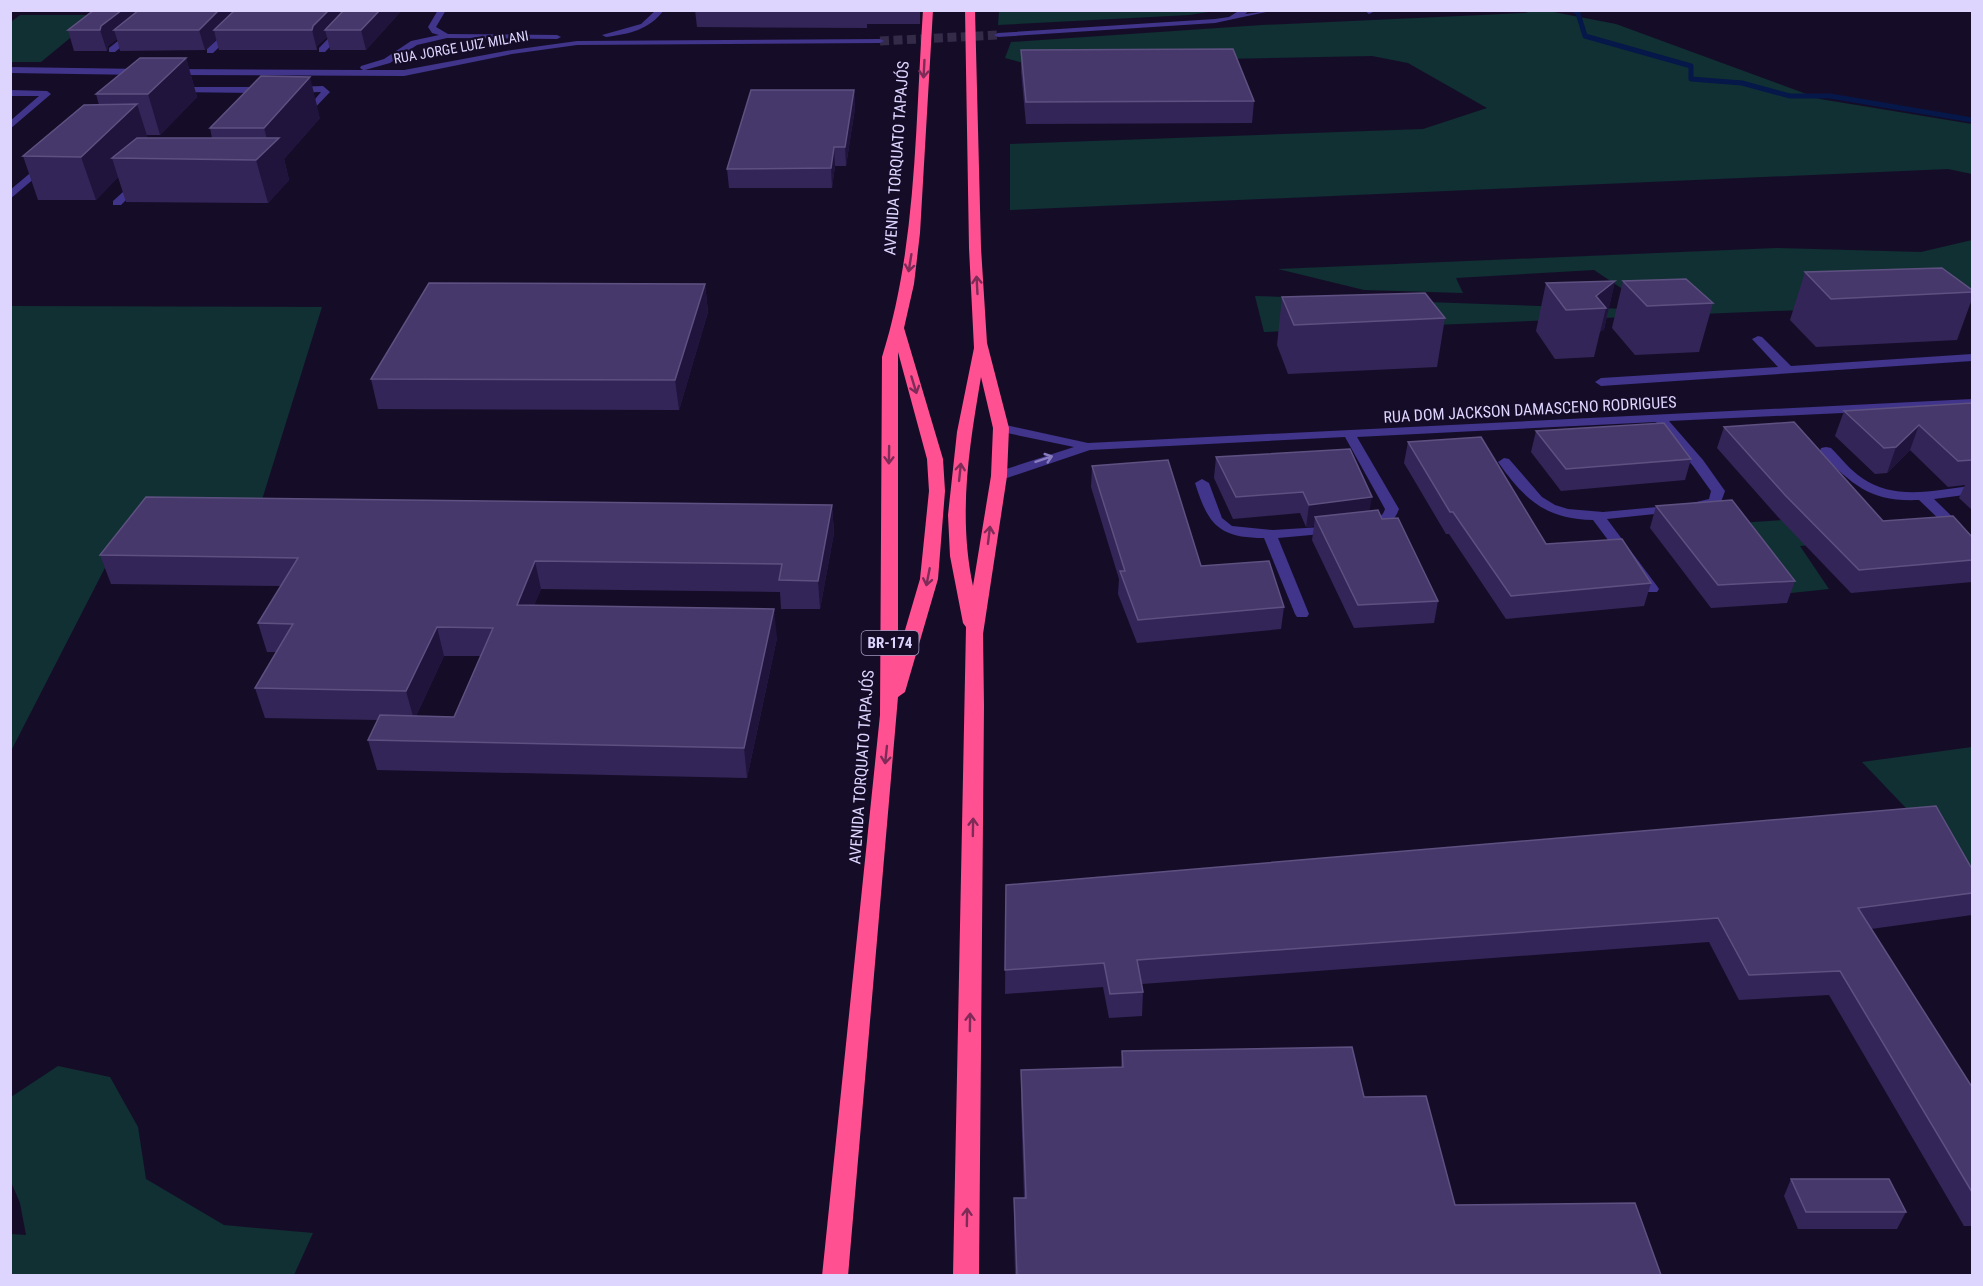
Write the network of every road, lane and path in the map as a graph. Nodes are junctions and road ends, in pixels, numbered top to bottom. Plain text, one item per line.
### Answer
1 (162, 10) edge
2 (254, 10) edge
3 (361, 10) edge
4 (442, 10) edge
5 (660, 10) edge
6 (927, 10) edge
7 (1246, 10) edge
8 (1272, 10) edge
9 (970, 11) edge
10 (1229, 15) edge
11 (998, 31) tunnel mouth
12 (666, 34) dead end
13 (447, 36) junction
14 (595, 37) junction
15 (684, 37) junction
16 (112, 50) dead end
17 (322, 50) dead end
18 (210, 51) dead end
19 (407, 57) junction
20 (456, 64) junction
21 (10, 70) edge
22 (149, 72) edge
23 (161, 72) edge
24 (334, 73) junction
25 (297, 74) junction
26 (161, 90) edge
27 (283, 90) junction
28 (10, 93) edge
29 (309, 111) dead end
30 (10, 126) edge
31 (55, 157) edge
32 (146, 175) edge
33 (10, 196) edge
34 (117, 203) edge
35 (898, 329) junction
36 (1758, 339) dead end
37 (980, 343) junction
38 (1972, 358) edge
39 (1788, 370) junction
40 (1601, 382) dead end
41 (1972, 403) edge
42 (1953, 404) junction
43 (1966, 417) edge
44 (1660, 419) junction
45 (1001, 428) junction
46 (1350, 435) junction
47 (1089, 446) junction
48 (1826, 451) dead end
49 (1504, 462) dead end
50 (999, 476) junction
51 (1202, 483) dead end
52 (1972, 490) edge
53 (1923, 496) junction
54 (1597, 516) junction
55 (1269, 534) junction
56 (1972, 543) edge
57 (1652, 589) dead end
58 (1302, 614) dead end
59 (974, 634) junction
60 (890, 715) junction
61 (835, 1275) edge
62 (966, 1275) edge

1 - 16 street
2 - 18 street
3 - 17 street
4 - 13 street
5 - 14 street
6 -> 35 highway, AVENIDA TORQUATO TAPAJÓS / BR-174
7 - 10 street
8 - 10 street
37 -> 9 highway
10 - 11 street
12 - 15 street
13 - 14 street, RUA JORGE LUIZ MILANI
13 - 19 street, RUA JORGE LUIZ MILANI
14 - 15 street, RUA JORGE LUIZ MILANI
15 - 20 street, RUA JORGE LUIZ MILANI
19 - 20 street
19 - 24 street, RUA JORGE LUIZ MILANI
20 - 24 street, RUA JORGE LUIZ MILANI
21 - 22 street
23 - 25 street, RUA JORGE LUIZ MILANI
24 - 25 street, RUA JORGE LUIZ MILANI
25 - 27 street
26 - 27 street
27 - 29 street
28 - 30 street
31 - 33 street
32 - 34 street
35 -> 60 highway, AVENIDA TORQUATO TAPAJÓS / BR-174
35 -> 60 highway
36 - 39 street
37 - 45 highway
59 -> 37 highway
38 - 39 street
39 - 40 street
41 - 42 street, RUA DOM JACKSON DAMASCENO RODRIGUES
42 - 43 street
42 - 44 street, RUA DOM JACKSON DAMASCENO RODRIGUES
44 - 46 street, RUA DOM JACKSON DAMASCENO RODRIGUES
44 - 54 street
45 - 47 street, RUA DOM JACKSON DAMASCENO RODRIGUES
45 - 50 highway
46 - 47 street, RUA DOM JACKSON DAMASCENO RODRIGUES
46 - 55 street
50 -> 47 street, RUA DOM JACKSON DAMASCENO RODRIGUES
48 - 53 street
49 - 54 street
59 -> 50 highway
51 - 55 street
52 - 53 street
53 - 56 street
54 - 57 street
55 - 58 street
62 -> 59 highway
60 -> 61 highway, AVENIDA TORQUATO TAPAJÓS / BR-174

